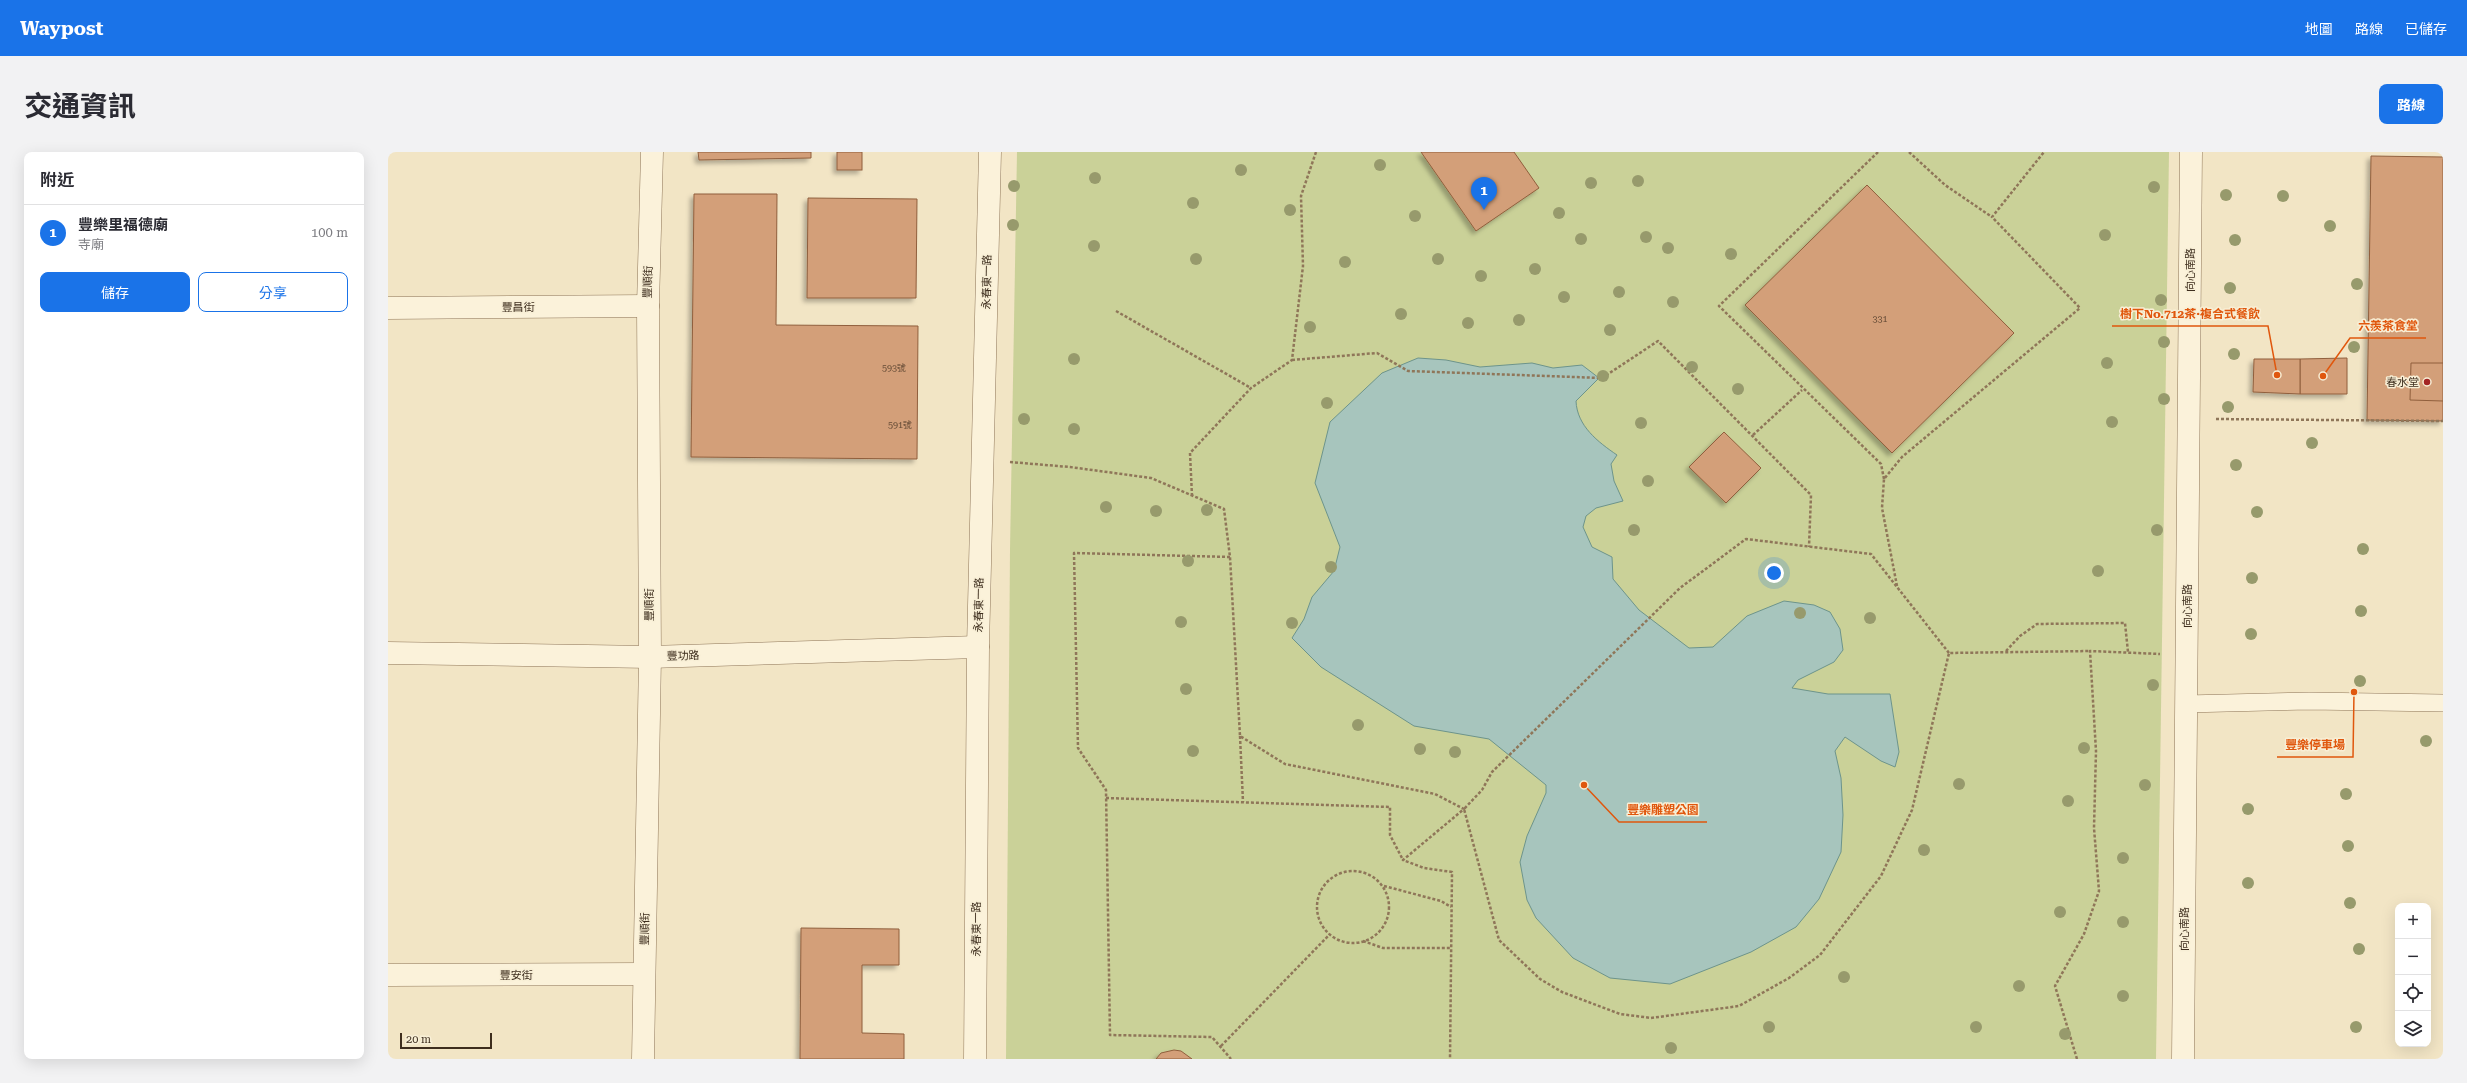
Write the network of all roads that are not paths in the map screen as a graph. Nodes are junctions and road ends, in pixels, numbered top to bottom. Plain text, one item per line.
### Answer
1 (652, 152) edge
2 (990, 152) edge
3 (2191, 152) edge
4 (648, 306) junction
5 (388, 308) edge
6 (978, 647) junction
7 (388, 652) edge
8 (650, 657) junction
9 (2443, 703) edge
10 (2186, 704) junction
11 (644, 974) junction
12 (388, 976) edge
13 (643, 1059) edge
14 (975, 1059) edge
15 (2183, 1059) edge

1 - 4 street, 豐順街
2 - 6 street, 永春東一路
3 - 10 street, 向心南路
4 - 5 street, 豐昌街
4 - 8 street, 豐順街
6 - 8 street, 豐功路
6 - 14 street, 永春東一路
7 - 8 street, 豐功路
8 - 11 street, 豐順街
9 - 10 lane
10 - 15 street, 向心南路
11 - 12 street, 豐安街
11 - 13 street, 豐順街

